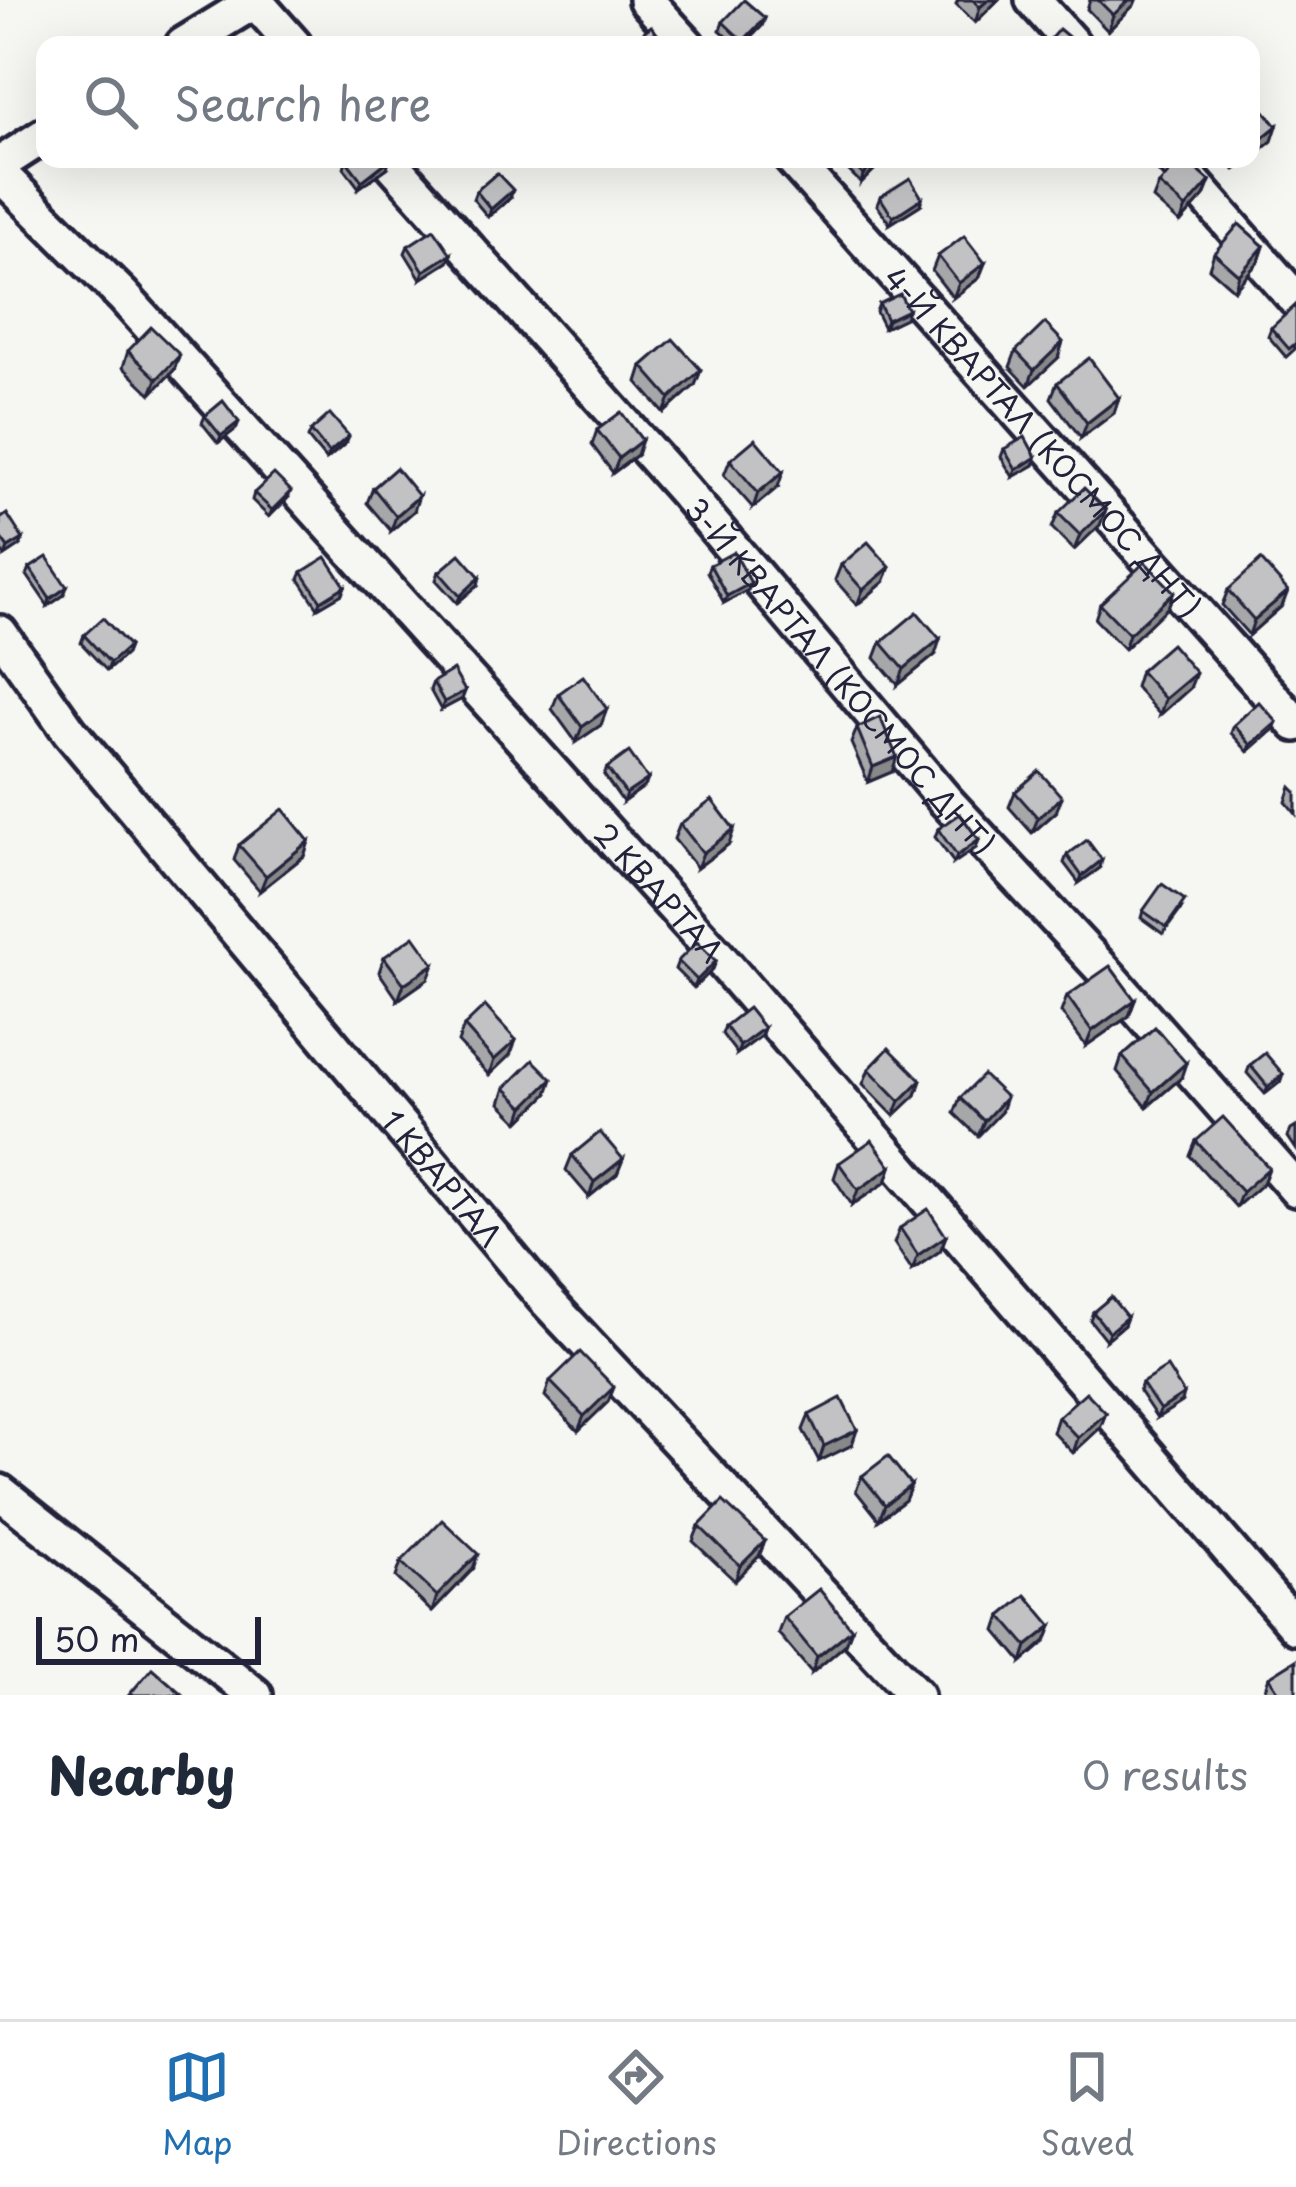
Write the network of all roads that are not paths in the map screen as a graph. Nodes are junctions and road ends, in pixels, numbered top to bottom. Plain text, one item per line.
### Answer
1 (646, 0) edge
2 (1034, 0) edge
3 (255, 1) edge
4 (198, 36) edge
5 (286, 36) edge
6 (679, 36) edge
7 (1065, 36) edge
8 (36, 141) edge
9 (0, 164) edge
10 (396, 168) edge
11 (799, 168) edge
12 (1181, 168) edge
13 (0, 174) edge
14 (1296, 300) edge
15 (0, 633) edge
16 (1296, 724) edge
17 (1296, 1189) edge
18 (0, 1492) edge
19 (1296, 1627) edge
20 (255, 1695) edge
21 (916, 1695) edge

1 - 6 street
2 - 7 street
3 - 4 street
3 - 5 street
8 - 9 street
10 - 17 street, 3-Й КВАРТАЛ (КОСМОС ДНТ)
11 - 16 street, 4-Й КВАРТАЛ (КОСМОС ДНТ)
12 - 14 street
13 - 19 street, 2 КВАРТАЛ
15 - 21 street, 1 КВАРТАЛ
18 - 20 street

